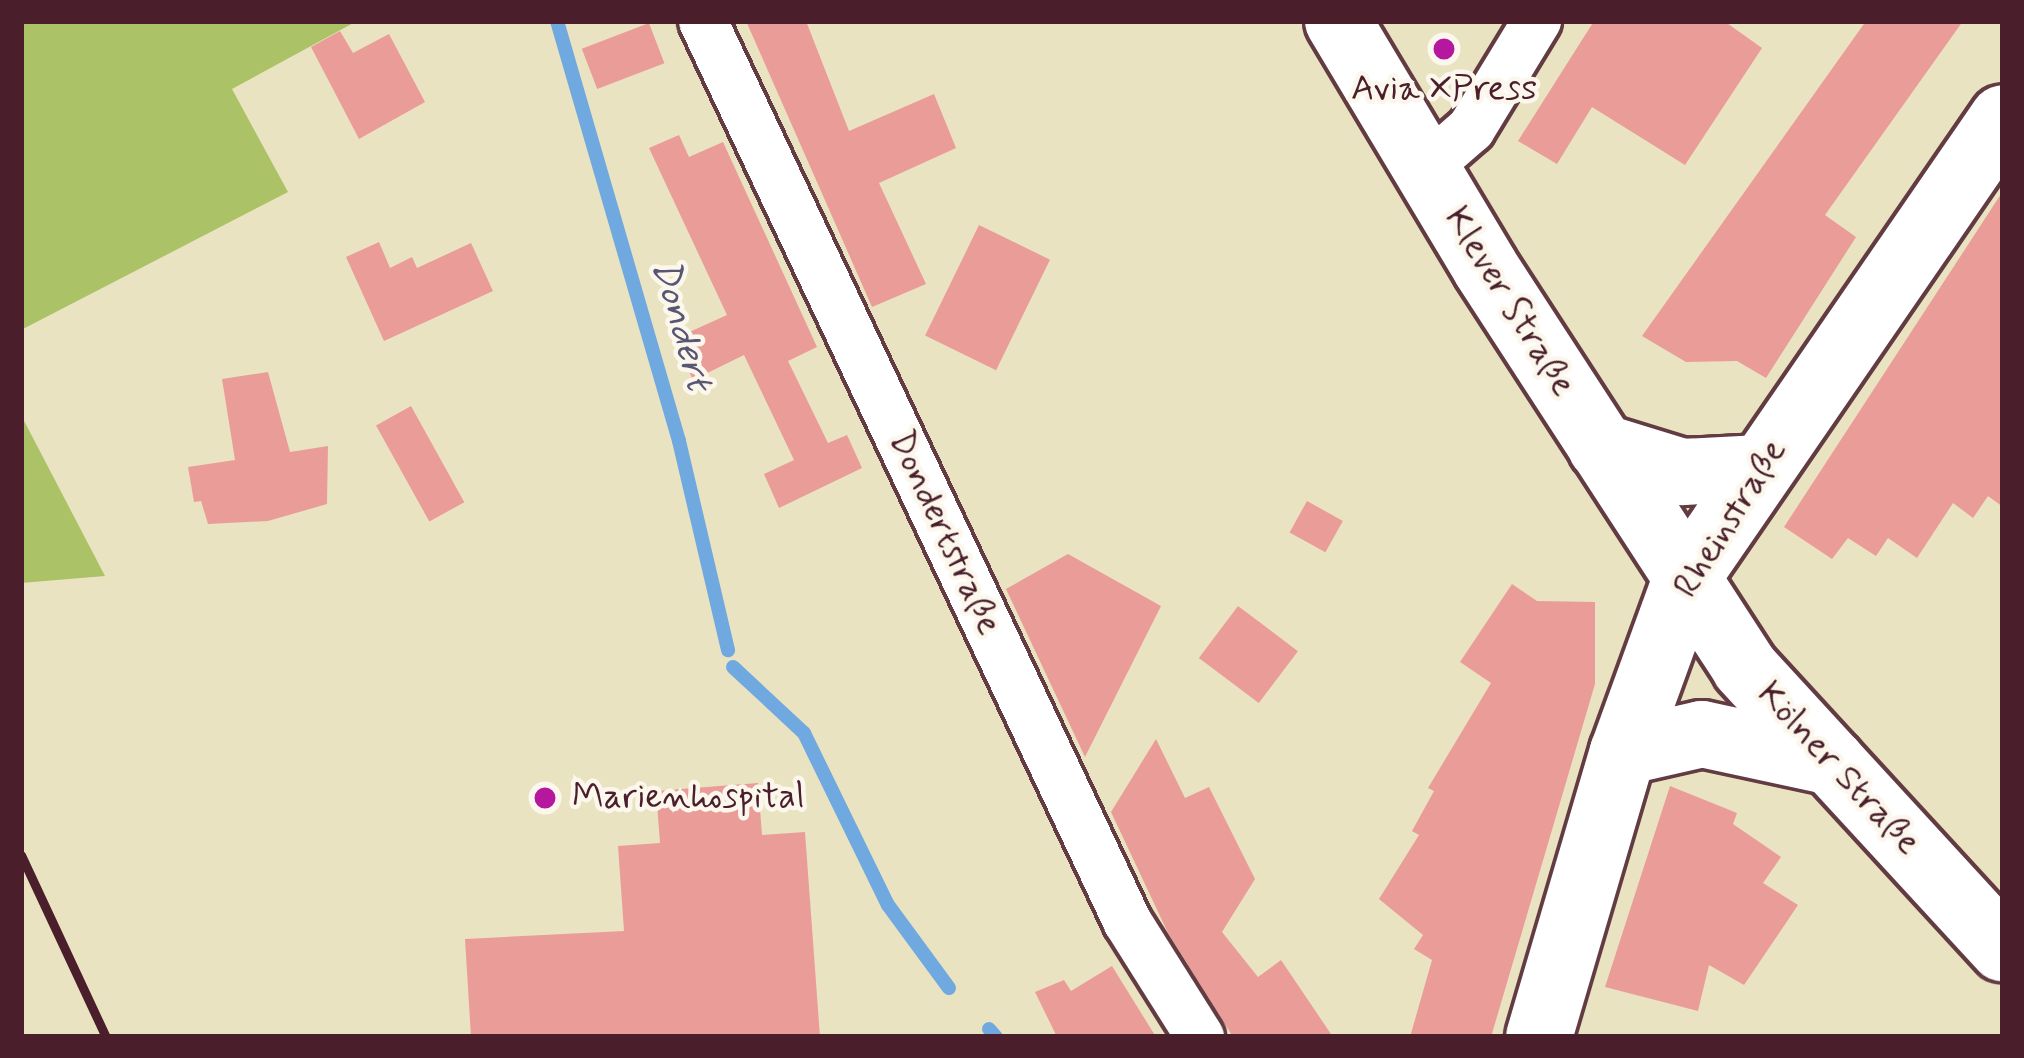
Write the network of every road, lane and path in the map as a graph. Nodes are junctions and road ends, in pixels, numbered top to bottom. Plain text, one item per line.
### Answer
1 (704, 21) edge
2 (1338, 21) edge
3 (1537, 21) edge
4 (2003, 118) edge
5 (1425, 169) junction
6 (1601, 447) junction
7 (1761, 468) junction
8 (1685, 579) junction
9 (1623, 752) junction
10 (1832, 762) junction
11 (2003, 949) edge
12 (1200, 1037) edge
13 (1539, 1037) edge

1 - 12 street, Dondertstraße
2 - 5 main road, Klever Straße
3 - 5 street
4 - 7 main road, Rheinstraße
5 - 6 main road, Klever Straße
6 - 7 main road
6 - 8 main road, Klever Straße
7 - 8 main road, Rheinstraße
8 - 9 main road, Rheinstraße
8 - 10 main road, Kölner Straße
9 - 10 main road
9 - 13 main road, Rheinstraße
10 - 11 main road, Kölner Straße

